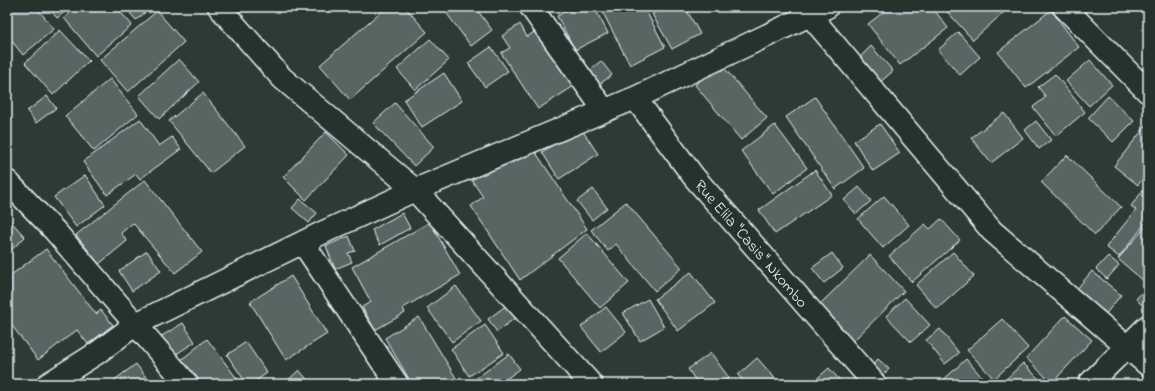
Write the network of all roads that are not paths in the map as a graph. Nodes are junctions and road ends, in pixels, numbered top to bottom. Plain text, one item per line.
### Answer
1 (219, 7) edge
2 (530, 7) edge
3 (1064, 7) edge
4 (813, 10) edge
5 (1148, 92) edge
6 (635, 98) junction
7 (604, 110) junction
8 (7, 181) edge
9 (415, 190) junction
10 (303, 243) junction
11 (136, 324) junction
12 (1148, 326) edge
13 (1126, 346) junction
14 (1148, 365) edge
15 (48, 384) edge
16 (187, 384) edge
17 (397, 384) edge
18 (591, 384) edge
19 (874, 384) edge
20 (1089, 384) edge

1 - 9 street
2 - 7 street
3 - 5 street
4 - 6 street
4 - 13 street
6 - 7 street
6 - 19 street, Rue Elila "Casis" Nkombo
7 - 9 street
8 - 11 street
9 - 10 street
9 - 18 street
10 - 11 street
10 - 17 street
11 - 15 street
11 - 16 street
12 - 13 street
13 - 14 street
13 - 20 street

